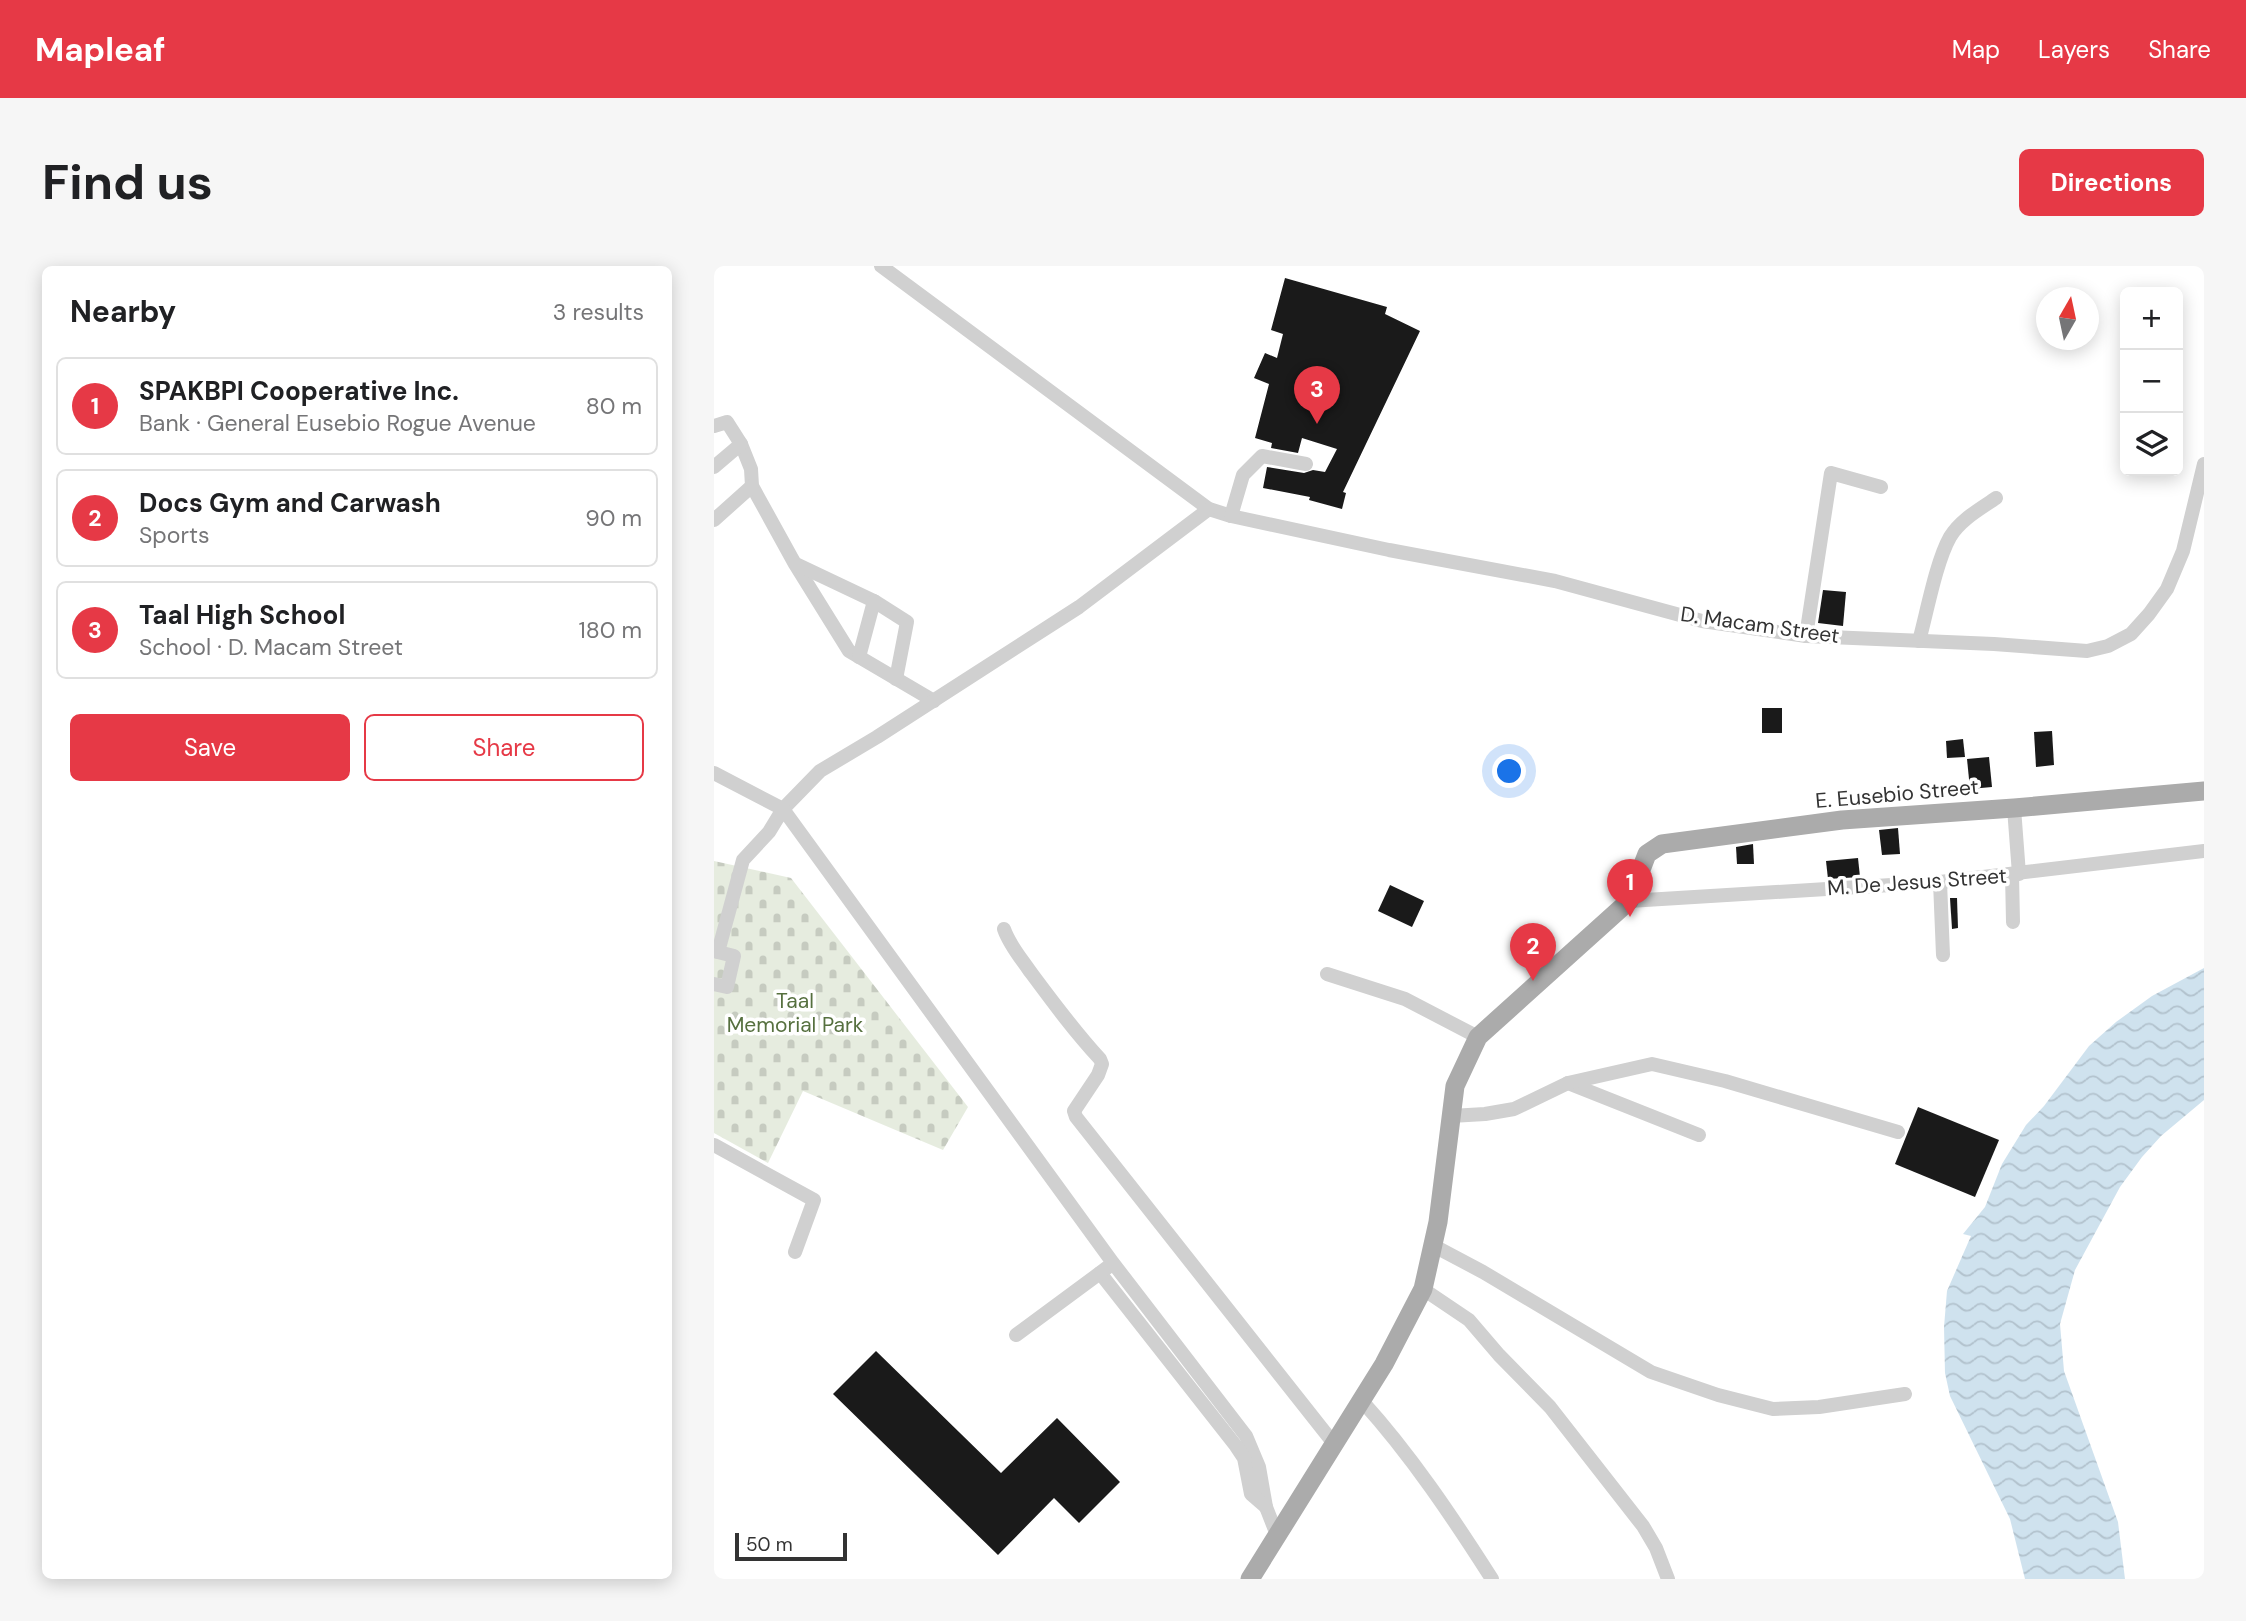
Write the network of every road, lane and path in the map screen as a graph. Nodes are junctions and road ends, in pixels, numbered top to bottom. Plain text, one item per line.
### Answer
1 (881, 266) edge
2 (714, 426) edge
3 (741, 444) junction
4 (1306, 464) dead end
5 (2204, 464) edge
6 (714, 467) edge
7 (752, 486) junction
8 (1881, 487) dead end
9 (1996, 498) dead end
10 (1209, 509) junction
11 (1231, 516) junction
12 (714, 520) edge
13 (796, 564) junction
14 (874, 601) junction
15 (1806, 636) junction
16 (1919, 641) junction
17 (859, 657) junction
18 (897, 679) junction
19 (934, 701) junction
20 (714, 773) edge
21 (2204, 791) edge
22 (2014, 808) junction
23 (783, 809) junction
24 (2204, 851) edge
25 (2016, 874) junction
26 (1940, 882) junction
27 (1629, 901) junction
28 (2013, 922) dead end
29 (1004, 929) dead end
30 (716, 952) edge
31 (1943, 955) dead end
32 (1327, 974) dead end
33 (714, 984) edge
34 (1478, 1037) junction
35 (1568, 1083) junction
36 (1451, 1116) junction
37 (1898, 1132) dead end
38 (1699, 1135) dead end
39 (714, 1145) edge
40 (1434, 1246) junction
41 (795, 1252) dead end
42 (1114, 1263) junction
43 (1100, 1273) junction
44 (1423, 1289) junction
45 (1016, 1335) dead end
46 (1905, 1394) dead end
47 (1362, 1401) junction
48 (1335, 1446) junction
49 (1266, 1507) junction
50 (1277, 1535) junction
51 (1250, 1579) edge
52 (1492, 1579) edge
53 (1668, 1579) edge

1 - 10 street, D. Macam Street
2 - 3 street
3 - 6 street
3 - 7 street
4 - 11 street
5 - 16 street, D. Macam Street
7 - 12 street
7 - 13 street
8 - 15 street
9 - 16 street
10 - 11 street, D. Macam Street
10 - 19 street
11 - 15 street, D. Macam Street
13 - 14 street
13 - 17 street
14 - 17 street
14 - 18 street
15 - 16 street, D. Macam Street
17 - 18 street
18 - 19 street
19 - 23 street
20 - 23 street
21 - 22 main road, E. Eusebio Street
22 - 25 street
22 - 27 main road, E. Eusebio Street
23 - 30 street
23 - 42 street
24 - 25 street, M. De Jesus Street
25 - 26 street, M. De Jesus Street
25 - 28 street
26 - 27 street, M. De Jesus Street
26 - 31 street
27 - 34 main road
29 - 48 street
30 - 33 street
32 - 34 street
34 - 36 main road
35 - 36 street
35 - 37 street
35 - 38 street
36 - 40 main road
39 - 41 street
40 - 44 main road
40 - 46 street
42 - 43 street
42 - 49 street
43 - 45 street
43 - 49 street
44 - 47 main road
44 - 53 street
47 - 48 main road
47 - 52 street
48 - 50 main road
49 - 50 street
50 - 51 main road

